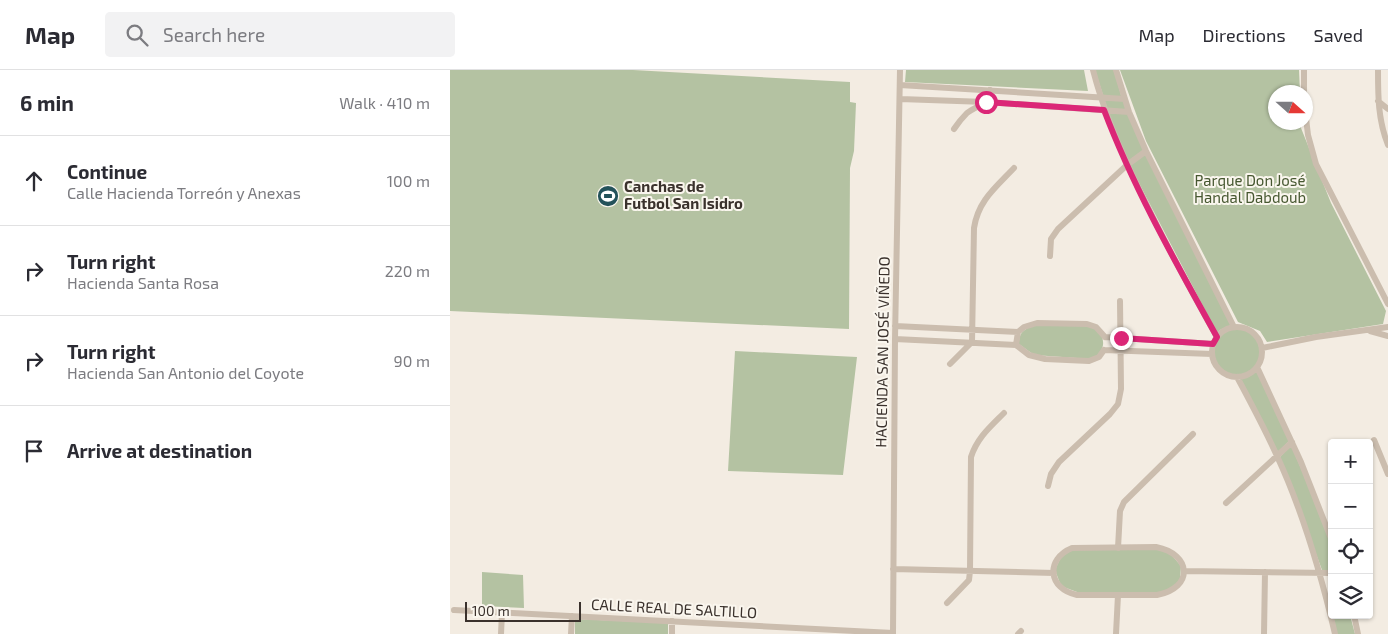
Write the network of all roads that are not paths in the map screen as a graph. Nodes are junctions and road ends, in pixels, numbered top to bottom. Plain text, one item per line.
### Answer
1 (900, 70) edge
2 (1093, 70) edge
3 (1116, 70) edge
4 (1304, 70) edge
5 (1378, 70) edge
6 (900, 85) junction
7 (1304, 85) edge
8 (990, 90) junction
9 (1100, 97) junction
10 (900, 99) junction
11 (1124, 99) junction
12 (1378, 101) junction
13 (986, 102) junction
14 (1388, 109) edge
15 (1104, 110) junction
16 (1129, 112) junction
17 (954, 129) dead end
18 (1308, 130) edge
19 (1388, 145) edge
20 (1146, 151) junction
21 (1127, 165) junction
22 (1014, 168) dead end
23 (1050, 256) dead end
24 (1120, 301) dead end
25 (1388, 304) edge
26 (895, 326) junction
27 (1234, 327) junction
28 (1388, 327) edge
29 (972, 330) junction
30 (1369, 330) junction
31 (1388, 331) edge
32 (1018, 332) junction
33 (1388, 336) edge
34 (1105, 337) junction
35 (1217, 337) junction
36 (1121, 338) junction
37 (895, 339) junction
38 (1388, 340) edge
39 (972, 342) junction
40 (1016, 344) junction
41 (1213, 344) junction
42 (1262, 348) junction
43 (1104, 350) junction
44 (1121, 351) junction
45 (1212, 354) junction
46 (950, 364) dead end
47 (1257, 367) junction
48 (1237, 377) junction
49 (1004, 414) dead end
50 (1193, 434) dead end
51 (1374, 440) dead end
52 (1292, 442) junction
53 (1277, 456) junction
54 (1388, 474) edge
55 (1048, 486) dead end
56 (1226, 503) dead end
57 (1328, 530) edge
58 (1118, 548) junction
59 (894, 569) junction
60 (1185, 570) junction
61 (970, 571) junction
62 (1265, 572) junction
63 (1320, 572) junction
64 (1328, 572) edge
65 (1054, 573) junction
66 (1118, 595) junction
67 (947, 603) dead end
68 (454, 610) dead end
69 (502, 613) junction
70 (572, 616) junction
71 (1355, 619) edge
72 (672, 621) junction
73 (501, 634) edge
74 (571, 634) edge
75 (672, 634) edge
76 (893, 634) edge
77 (1116, 634) edge
78 (1264, 634) edge
79 (1335, 634) edge
80 (1358, 634) edge

1 - 6 street, HACIENDA SAN JOSÉ VIÑEDO
2 - 9 street
3 - 11 street
4 - 7 street
5 - 12 street
6 - 8 street
6 - 10 street, HACIENDA SAN JOSÉ VIÑEDO
8 - 9 street
8 - 13 street
9 - 11 street
9 - 15 street
10 - 13 street
10 - 26 street, HACIENDA SAN JOSÉ VIÑEDO
11 - 16 street
12 - 14 street
12 - 19 street
13 - 15 street
13 - 17 street
15 - 16 street
15 - 21 street
16 - 20 street
18 - 25 street
20 - 21 street
20 - 27 street
21 - 23 street
21 - 35 street
22 - 29 street
24 - 36 street
26 - 29 street
26 - 37 street, HACIENDA SAN JOSÉ VIÑEDO
27 - 35 street
27 - 42 street
28 - 30 street
29 - 32 street
29 - 39 street
30 - 33 street
30 - 42 street
31 - 33 street
32 - 34 street
32 - 40 street
33 - 38 street
34 - 36 street
34 - 43 street
35 - 41 street
36 - 41 street
36 - 44 street
37 - 39 street
37 - 59 street, HACIENDA SAN JOSÉ VIÑEDO
39 - 40 street
39 - 46 street
40 - 43 street
41 - 45 street
42 - 47 street
43 - 44 street
44 - 45 street
44 - 55 street
45 - 48 street
47 - 48 street
47 - 52 street
48 - 53 street
49 - 61 street
50 - 58 street
51 - 54 street
52 - 53 street
52 - 57 street
53 - 56 street
53 - 63 street
58 - 60 street
58 - 65 street
59 - 61 street
59 - 76 street, HACIENDA SAN JOSÉ VIÑEDO
60 - 62 street
60 - 66 street
61 - 65 street
61 - 67 street
62 - 63 street
62 - 78 street
63 - 64 street
63 - 79 street
65 - 66 street
66 - 77 street
68 - 69 street, CALLE REAL DE SALTILLO
69 - 70 street, CALLE REAL DE SALTILLO
69 - 73 street
70 - 72 street, CALLE REAL DE SALTILLO
70 - 74 street
71 - 80 street
72 - 75 street
72 - 76 street, CALLE REAL DE SALTILLO

